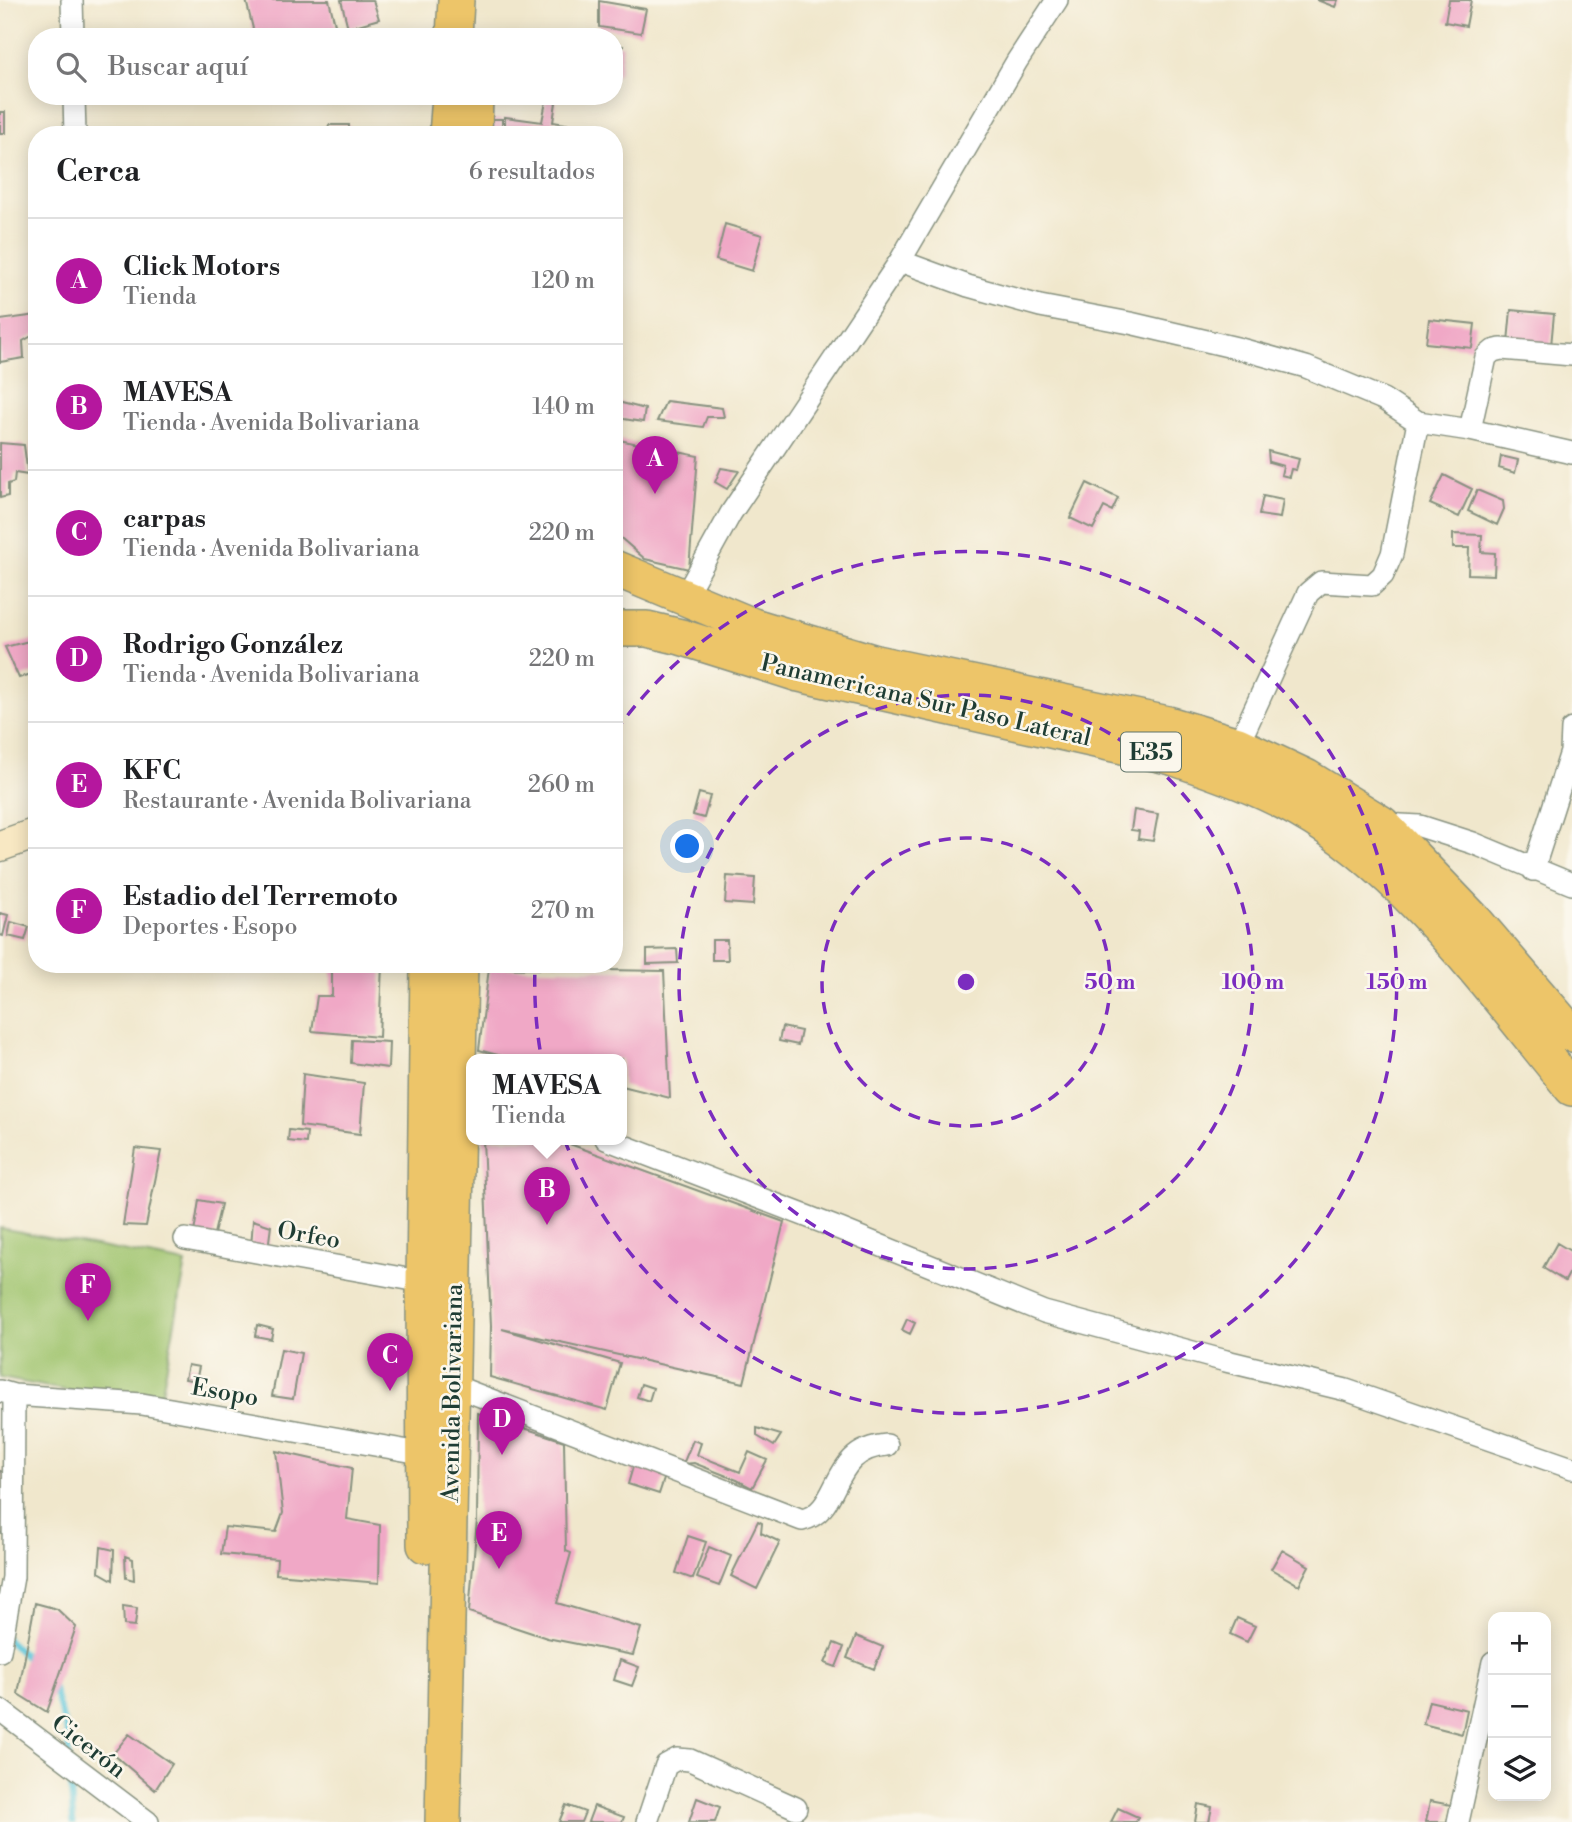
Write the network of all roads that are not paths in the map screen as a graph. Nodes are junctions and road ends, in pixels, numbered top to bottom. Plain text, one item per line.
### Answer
1 (72, 0) edge
2 (477, 0) edge
3 (1057, 0) edge
4 (457, 21) edge
5 (73, 28) edge
6 (74, 105) edge
7 (449, 105) edge
8 (475, 105) edge
9 (75, 126) edge
10 (448, 126) edge
11 (474, 126) edge
12 (900, 261) junction
13 (1572, 355) edge
14 (1419, 422) junction
15 (1470, 430) junction
16 (1572, 453) edge
17 (623, 572) edge
18 (684, 598) junction
19 (623, 629) edge
20 (1572, 729) edge
21 (1238, 745) junction
22 (1382, 824) junction
23 (28, 836) edge
24 (0, 846) edge
25 (1534, 870) junction
26 (1572, 884) edge
27 (428, 973) edge
28 (460, 973) edge
29 (1572, 1034) edge
30 (1572, 1088) edge
31 (465, 1092) edge
32 (622, 1145) edge
33 (185, 1239) dead end
34 (424, 1282) junction
35 (452, 1385) junction
36 (7, 1393) edge
37 (887, 1445) dead end
38 (426, 1454) junction
39 (1572, 1468) edge
40 (0, 1651) edge
41 (1490, 1675) edge
42 (0, 1710) edge
43 (796, 1808) dead end
44 (441, 1820) edge
45 (148, 1822) edge
46 (647, 1822) edge
47 (1458, 1822) edge

1 - 5 street
2 - 4 highway
3 - 12 street
6 - 9 street
7 - 10 highway
8 - 11 highway
12 - 14 street
12 - 18 street
13 - 15 street
14 - 15 street
14 - 21 street
15 - 16 street
17 - 18 highway, E35
18 - 21 highway, E35
19 - 30 highway, Panamericana Sur Paso Lateral / E35
20 - 25 street
21 - 22 highway, E35
22 - 25 street
22 - 29 highway, E35
23 - 24 main road
25 - 26 street
27 - 34 highway, Avenida Bolivariana
28 - 31 highway, Avenida Bolivariana
31 - 35 highway, Avenida Bolivariana
32 - 39 street
33 - 34 street, Orfeo
34 - 38 highway, Avenida Bolivariana
35 - 37 street
35 - 44 highway, Avenida Bolivariana
36 - 38 street, Esopo
36 - 40 street
38 - 44 highway, Avenida Bolivariana
41 - 47 street
42 - 45 street, Cicerón
43 - 46 street

